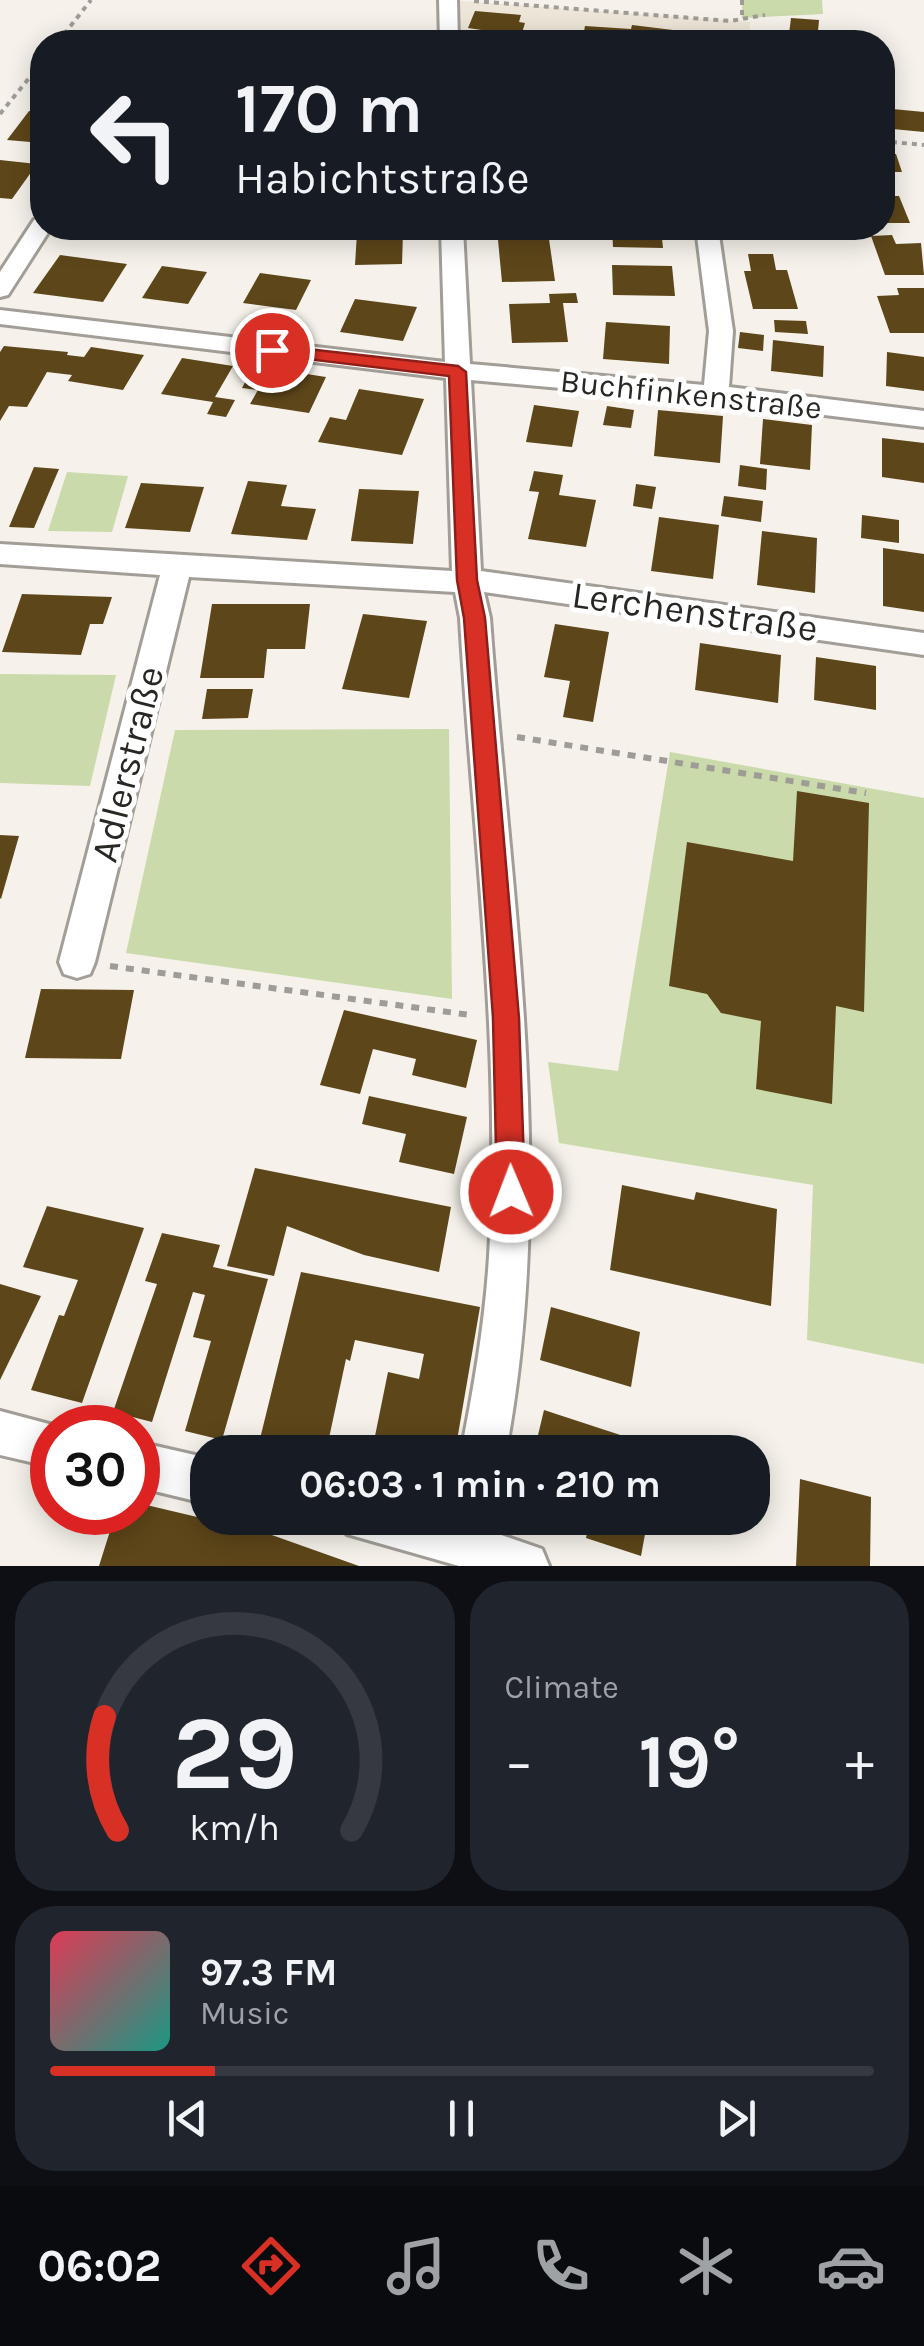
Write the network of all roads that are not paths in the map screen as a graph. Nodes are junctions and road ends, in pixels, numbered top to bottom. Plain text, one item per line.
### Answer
1 (448, 0) edge
2 (448, 30) edge
3 (33, 240) edge
4 (452, 240) edge
5 (709, 240) edge
6 (0, 290) edge
7 (0, 317) edge
8 (458, 372) junction
9 (716, 394) junction
10 (924, 419) edge
11 (0, 554) edge
12 (177, 566) junction
13 (467, 580) junction
14 (924, 644) edge
15 (77, 962) road end
16 (0, 1432) edge
17 (487, 1435) edge
18 (30, 1440) edge
19 (160, 1470) edge
20 (190, 1477) edge
21 (475, 1535) edge
22 (525, 1566) edge

1 - 2 street
3 - 6 street
4 - 8 street
5 - 9 street
7 - 8 street, Buchfinkenstraße
8 - 9 street, Buchfinkenstraße
8 - 13 street
9 - 10 street, Buchfinkenstraße
11 - 12 street
12 - 13 street
12 - 15 street, Adlerstraße
13 - 14 street, Lerchenstraße
13 - 17 street
16 - 18 street
19 - 20 street
21 - 22 street

